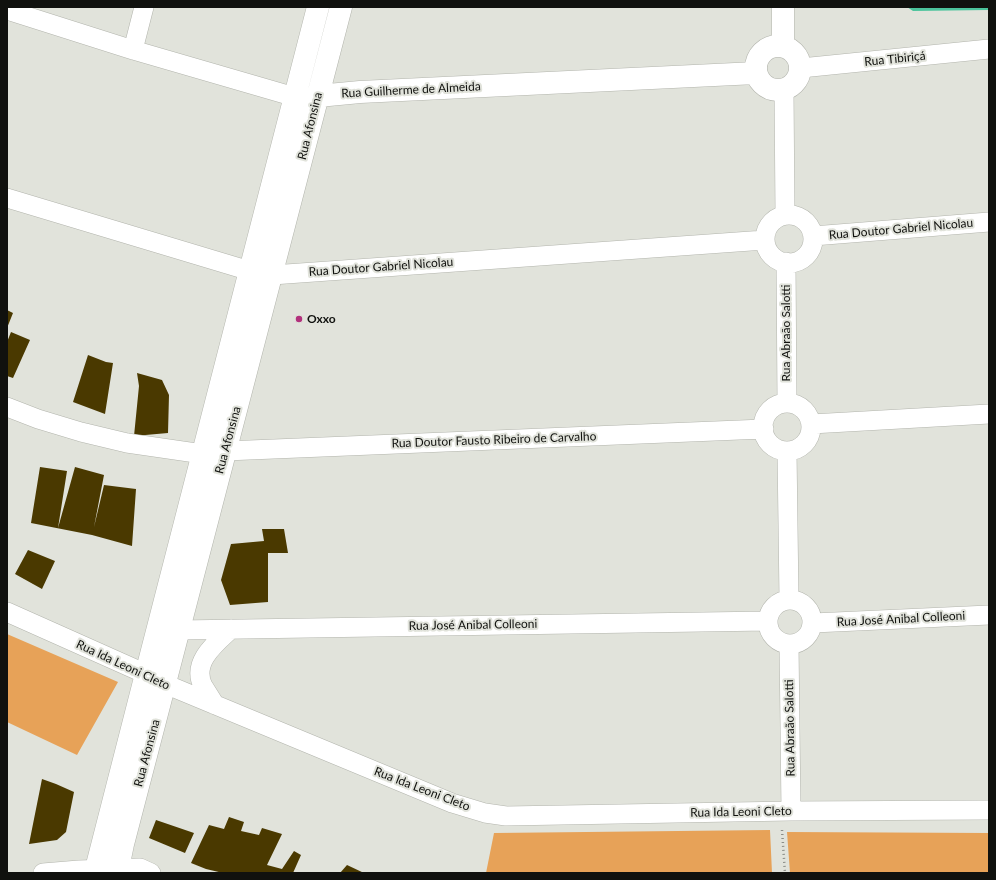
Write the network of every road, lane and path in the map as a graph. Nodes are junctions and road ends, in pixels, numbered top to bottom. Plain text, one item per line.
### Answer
1 (144, 7) edge
2 (318, 7) edge
3 (341, 7) edge
4 (783, 7) edge
5 (7, 10) edge
6 (783, 46) junction
7 (133, 50) junction
8 (989, 50) edge
9 (801, 68) junction
10 (756, 73) junction
11 (784, 90) junction
12 (318, 96) junction
13 (295, 97) junction
14 (7, 198) edge
15 (785, 215) junction
16 (989, 222) edge
17 (813, 236) junction
18 (765, 240) junction
19 (786, 262) junction
20 (250, 271) junction
21 (272, 274) junction
22 (787, 403) junction
23 (7, 407) edge
24 (989, 414) edge
25 (811, 424) junction
26 (764, 429) junction
27 (225, 451) junction
28 (787, 451) junction
29 (203, 454) junction
30 (789, 599) junction
31 (7, 612) edge
32 (989, 615) edge
33 (768, 621) junction
34 (813, 623) junction
35 (231, 629) junction
36 (179, 630) junction
37 (789, 644) junction
38 (146, 674) junction
39 (165, 684) junction
40 (215, 705) junction
41 (989, 810) edge
42 (786, 811) junction
43 (107, 871) edge
44 (43, 873) edge
45 (151, 873) edge
46 (785, 873) edge

1 - 7 street
2 - 13 main road, Rua Afonsina
3 - 12 main road, Rua Afonsina
4 - 6 main road
5 - 7 street, Rua Guilherme de Almeida
6 - 9 main road
6 - 10 main road
7 - 13 street, Rua Guilherme de Almeida
8 - 9 street, Rua Tibiriçá
9 - 11 main road
10 - 11 main road
10 - 12 main road, Rua Guilherme de Almeida
11 - 15 street
12 - 13 street, Rua Guilherme de Almeida
12 - 21 main road, Rua Afonsina
13 - 20 main road, Rua Afonsina
14 - 20 street, Rua Doutor Gabriel Nicolau
15 - 17 street
15 - 18 street
16 - 17 street, Rua Doutor Gabriel Nicolau
17 - 19 street
18 - 19 street
18 - 21 street, Rua Doutor Gabriel Nicolau
19 - 22 street, Rua Abraão Salotti
20 - 21 street, Rua Doutor Gabriel Nicolau
20 - 29 main road, Rua Afonsina
21 - 27 main road, Rua Afonsina
22 - 25 street
22 - 26 street
23 - 29 street, Rua Doutor Fausto Ribeiro de Carvalho
24 - 25 street
25 - 28 street
26 - 27 street, Rua Doutor Fausto Ribeiro de Carvalho
26 - 28 street
27 - 29 street, Rua Doutor Fausto Ribeiro de Carvalho
27 - 36 main road, Rua Afonsina
28 - 30 street
29 - 38 main road, Rua Afonsina
30 - 33 street
30 - 34 street
31 - 38 street, Rua Ida Leoni Cleto
32 - 34 street, Rua José Anibal Colleoni
33 - 35 street, Rua José Anibal Colleoni
33 - 37 street
34 - 37 street
35 - 36 street, Rua José Anibal Colleoni
35 - 40 street
36 - 39 main road, Rua Afonsina
37 - 42 street, Rua Abraão Salotti
38 - 39 street, Rua Ida Leoni Cleto
38 - 43 main road, Rua Afonsina
39 - 40 street, Rua Ida Leoni Cleto
39 - 43 main road, Rua Afonsina
40 - 42 street, Rua Ida Leoni Cleto
41 - 42 street, Rua Ida Leoni Cleto
42 - 46 path
43 - 44 street
43 - 45 street

